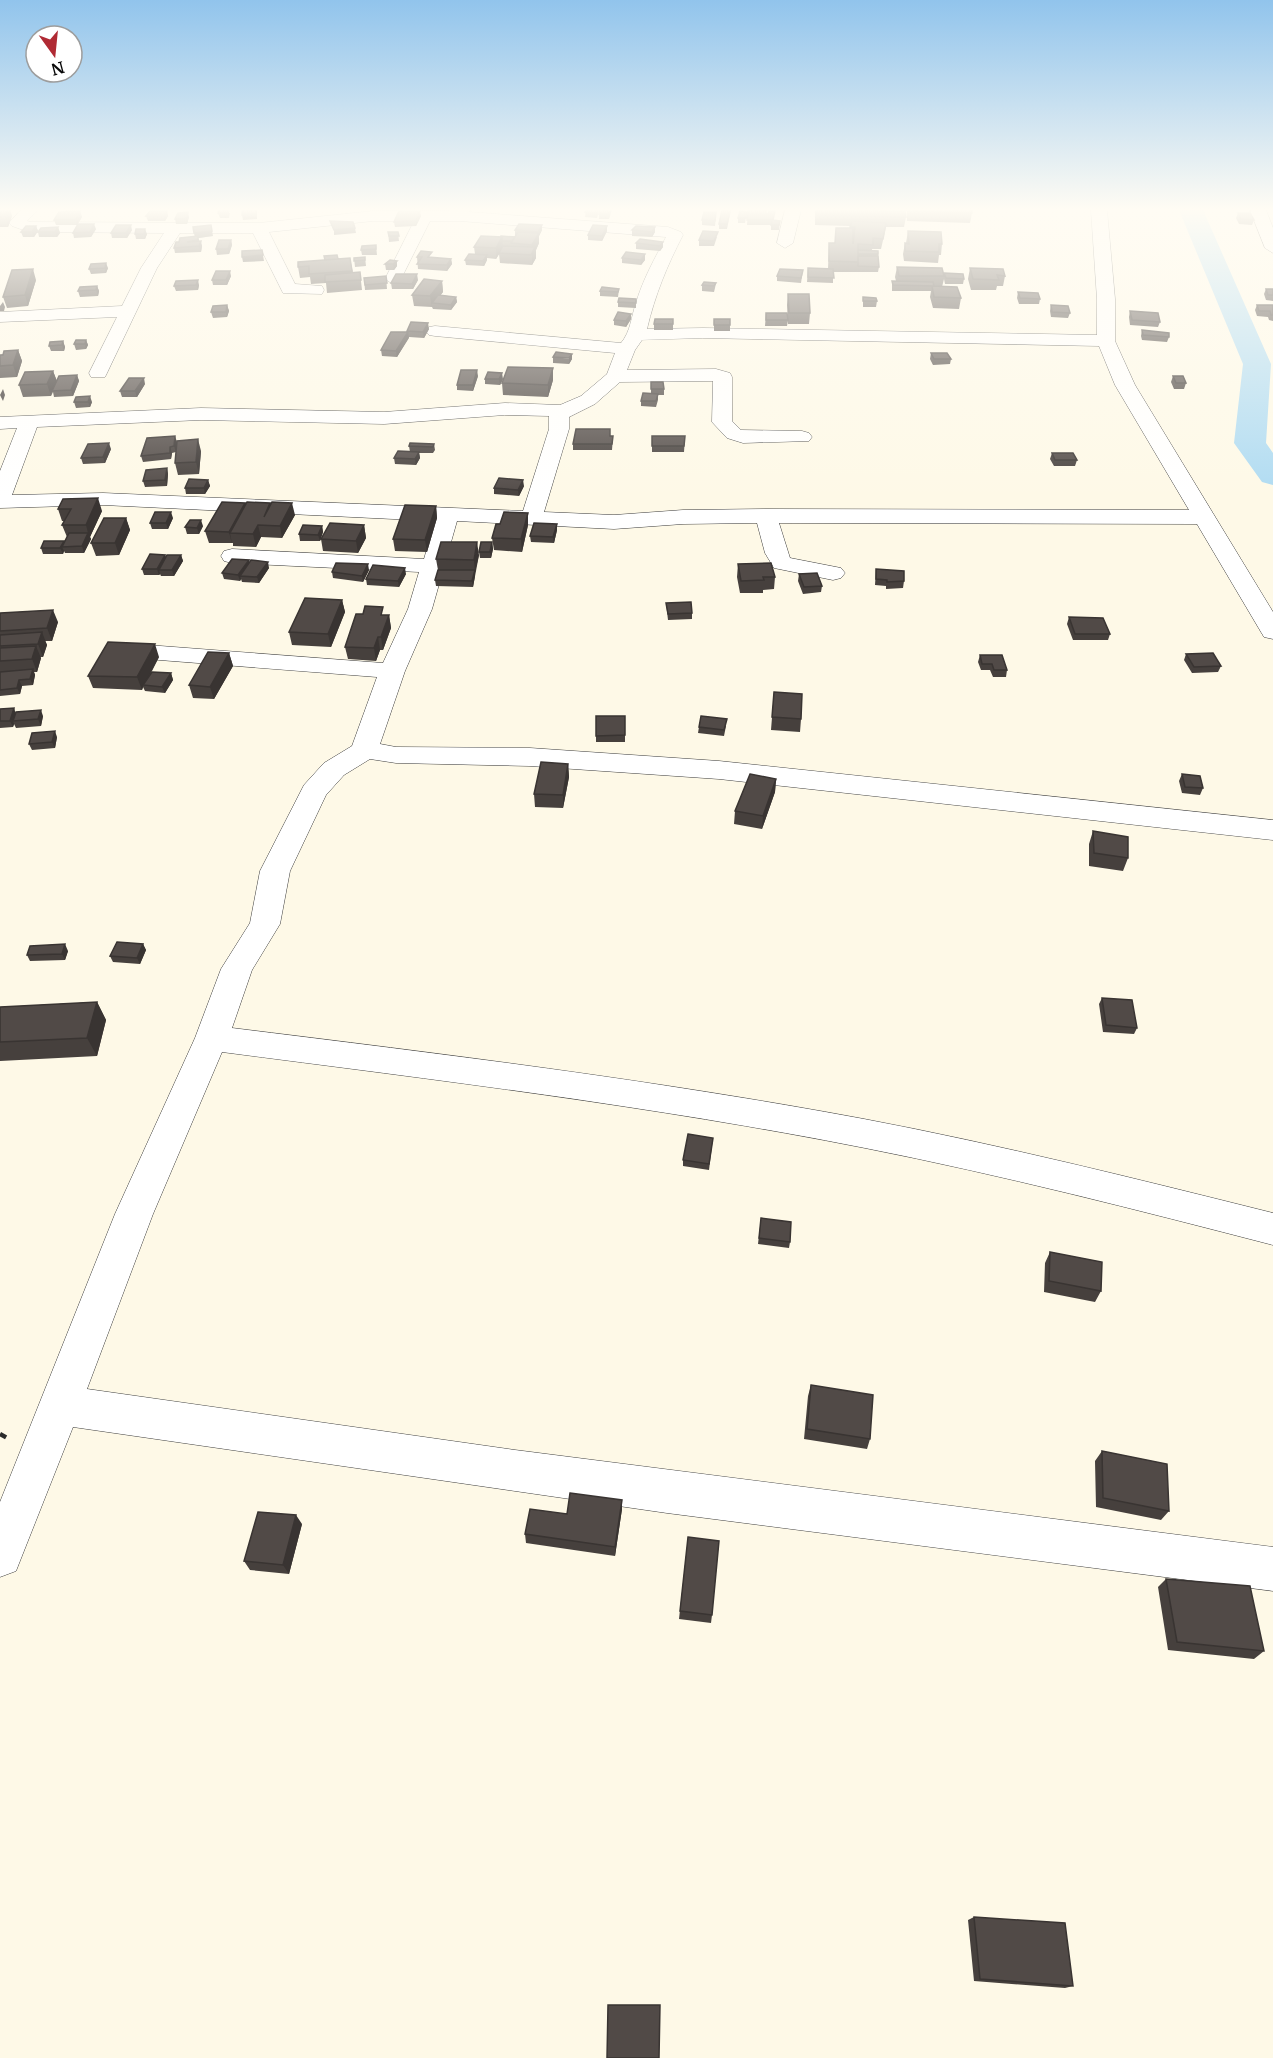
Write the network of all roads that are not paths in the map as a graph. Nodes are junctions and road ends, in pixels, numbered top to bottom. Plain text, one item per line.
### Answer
1 (130, 306) edge
2 (643, 306) edge
3 (1106, 306) edge
4 (127, 311) junction
5 (0, 317) edge
6 (434, 330) dead end
7 (1106, 341) junction
8 (632, 342) junction
9 (98, 374) dead end
10 (615, 376) junction
11 (563, 411) junction
12 (29, 422) junction
13 (0, 423) edge
14 (802, 437) dead end
15 (0, 500) edge
16 (448, 515) junction
17 (766, 516) junction
18 (1202, 517) junction
19 (531, 520) junction
20 (232, 556) dead end
21 (432, 566) junction
22 (833, 573) dead end
23 (1273, 632) edge
24 (121, 650) edge
25 (392, 671) junction
26 (364, 750) junction
27 (1273, 830) edge
28 (212, 1038) junction
29 (1273, 1229) edge
30 (61, 1405) junction
31 (0, 1555) edge
32 (1273, 1569) edge

1 - 4 street
2 - 8 street
3 - 7 street
4 - 5 street
4 - 9 street
6 - 8 street
7 - 8 street
7 - 18 street
8 - 10 street
10 - 11 street
10 - 14 street
11 - 12 street
11 - 19 street
12 - 13 street
12 - 15 street
15 - 16 street
16 - 19 street
16 - 21 street
17 - 18 street
17 - 19 street
17 - 22 street
18 - 23 street
20 - 21 street
21 - 25 street
24 - 25 street
25 - 26 street
26 - 27 street
26 - 28 street
28 - 29 street
28 - 30 street
30 - 31 street
30 - 32 street

